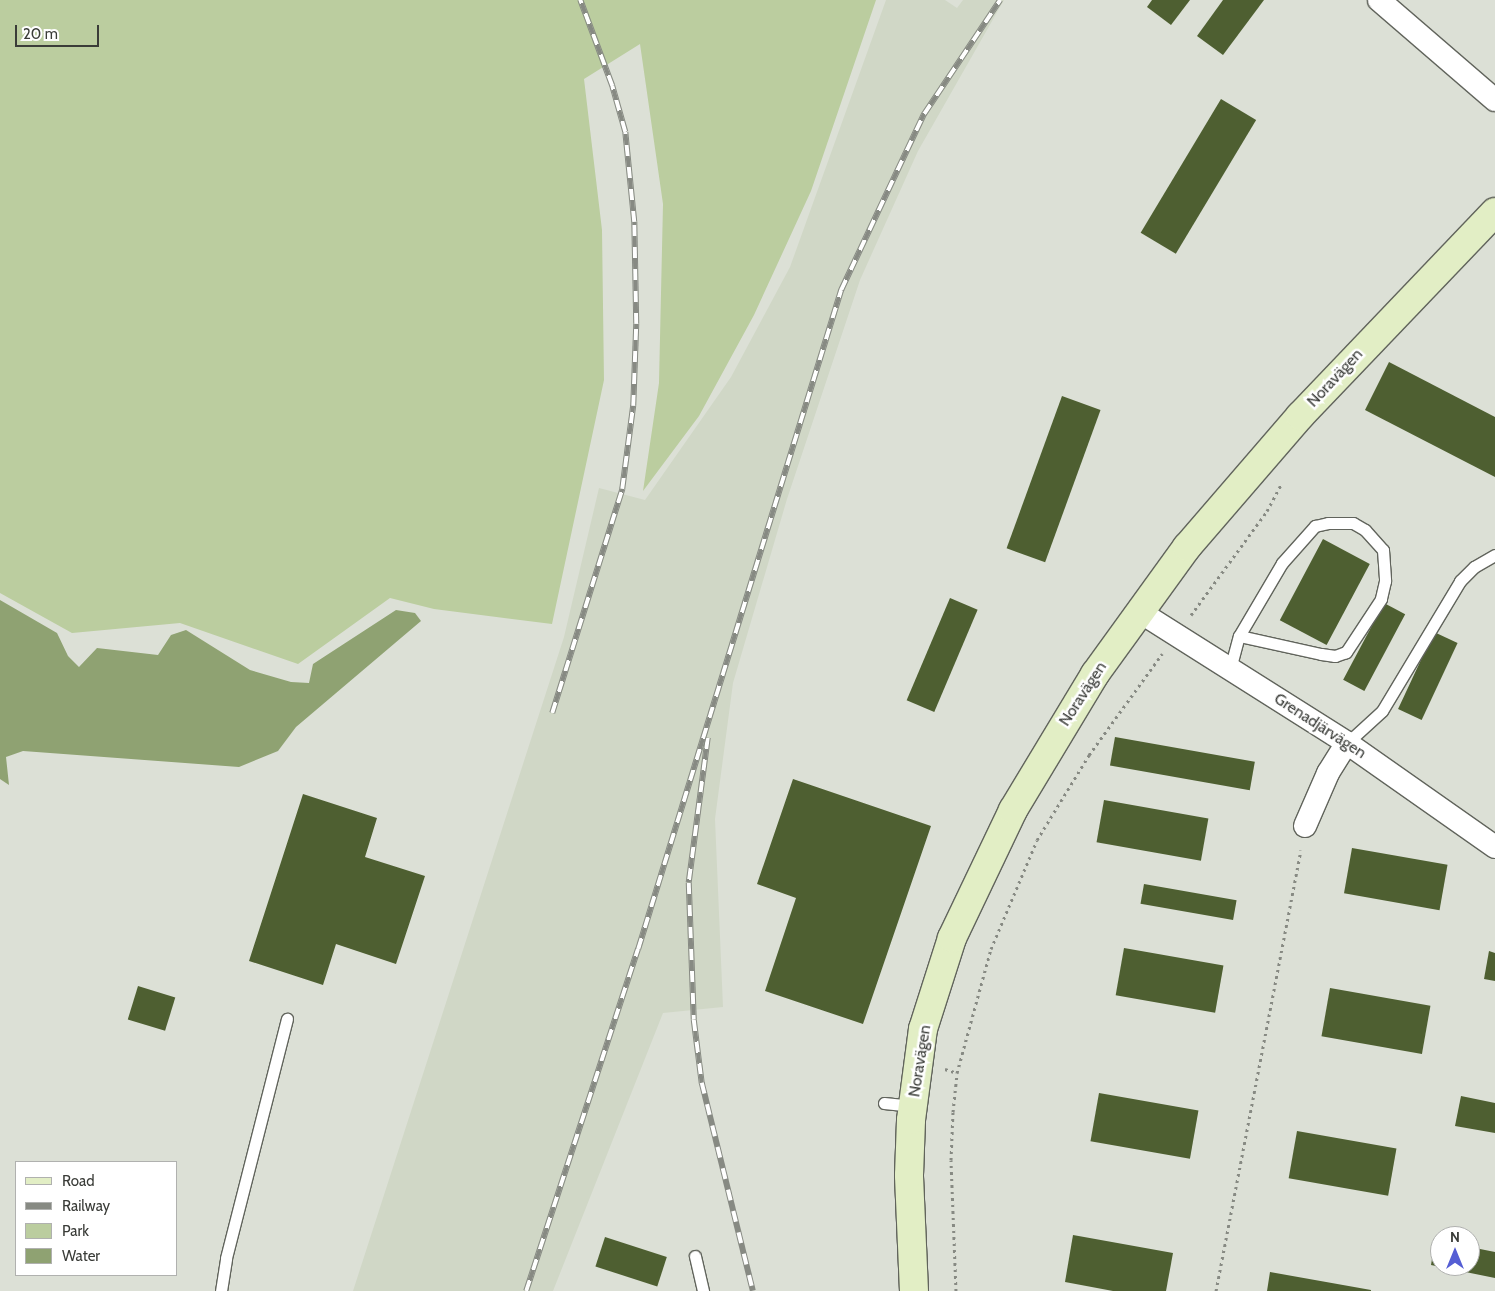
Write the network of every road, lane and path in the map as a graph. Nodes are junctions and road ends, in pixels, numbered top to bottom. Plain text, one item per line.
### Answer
1 (1379, 0) edge
2 (1495, 100) edge
3 (1495, 212) edge
4 (1283, 480) dead end
5 (1495, 555) edge
6 (1140, 612) junction
7 (1176, 635) junction
8 (1239, 636) junction
9 (1230, 669) junction
10 (1347, 743) junction
11 (1305, 826) joint
12 (1495, 847) edge
13 (287, 1019) dead end
14 (884, 1103) dead end
15 (913, 1106) junction
16 (695, 1256) dead end
17 (221, 1291) edge
18 (704, 1291) edge
19 (914, 1291) edge
20 (956, 1291) edge
21 (1216, 1291) edge

1 - 2 street
3 - 6 street, Noravägen
4 - 7 path
5 - 10 lane
6 - 7 street, Grenadjärvägen
6 - 15 street, Noravägen
7 - 9 street, Grenadjärvägen
7 - 20 path
8 - 8 lane
8 - 9 lane
9 - 10 street, Grenadjärvägen
10 - 11 street
10 - 12 street, Grenadjärvägen
11 - 21 path
13 - 17 lane
14 - 15 lane
15 - 19 street, Noravägen
16 - 18 lane

